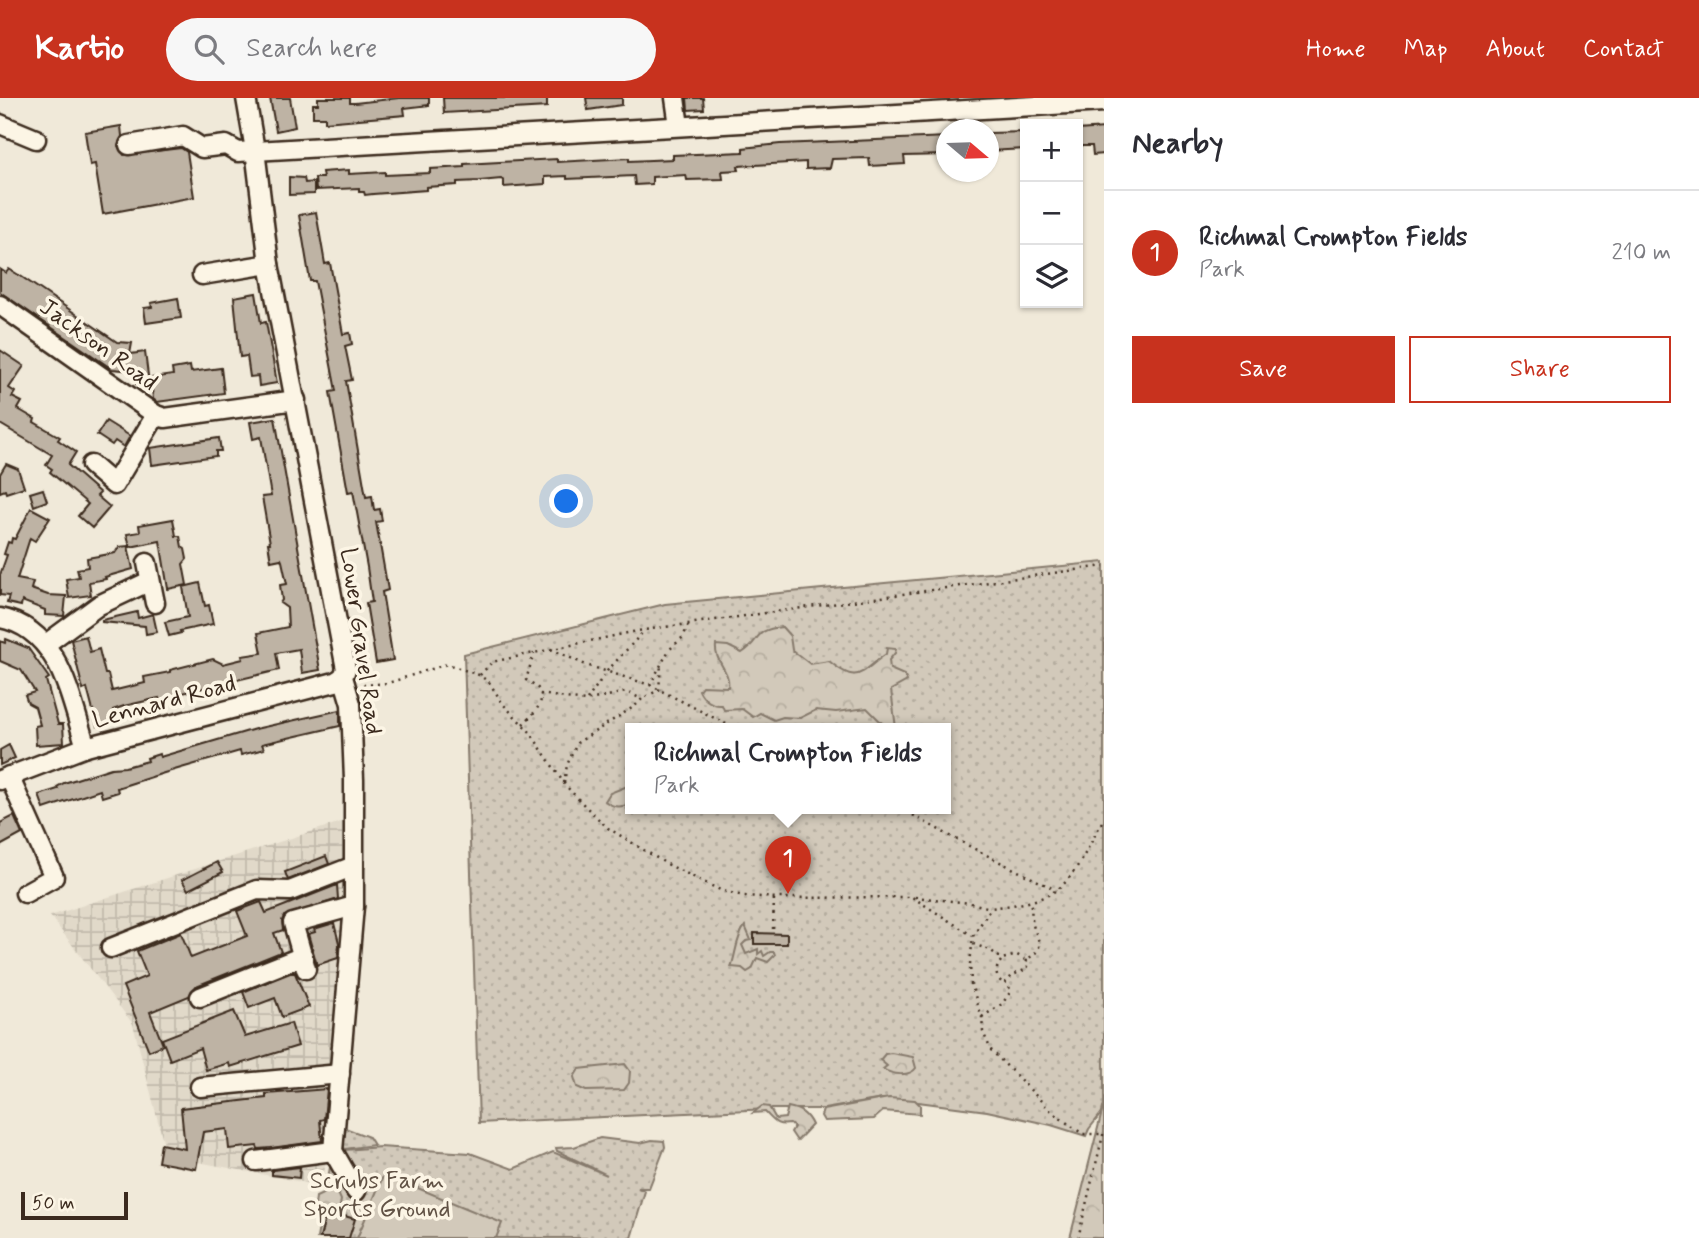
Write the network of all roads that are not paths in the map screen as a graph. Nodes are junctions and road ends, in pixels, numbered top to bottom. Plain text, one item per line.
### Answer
1 (246, 98) edge
2 (675, 98) edge
3 (1046, 102) edge
4 (1104, 102) edge
5 (0, 124) edge
6 (679, 126) junction
7 (36, 139) dead end
8 (129, 145) dead end
9 (255, 150) junction
10 (269, 264) junction
11 (202, 275) dead end
12 (0, 304) edge
13 (296, 400) junction
14 (156, 415) junction
15 (91, 465) dead end
16 (147, 563) dead end
17 (150, 581) junction
18 (155, 603) dead end
19 (0, 618) edge
20 (46, 644) junction
21 (343, 677) junction
22 (86, 747) junction
23 (5, 778) edge
24 (354, 866) junction
25 (25, 892) dead end
26 (354, 906) junction
27 (111, 948) dead end
28 (201, 996) dead end
29 (340, 1074) junction
30 (200, 1087) dead end
31 (333, 1151) junction
32 (256, 1161) dead end
33 (356, 1191) dead end

1 - 9 street, Lower Gravel Road
2 - 6 street
3 - 4 street
3 - 6 street
5 - 7 street
6 - 9 street
8 - 9 street
9 - 10 street, Lower Gravel Road
10 - 11 street
10 - 13 street, Lower Gravel Road
12 - 14 street, Jackson Road
13 - 14 street, Jackson Road
13 - 21 street, Lower Gravel Road
14 - 15 street
16 - 17 street
17 - 18 street
17 - 20 street
19 - 20 street
20 - 22 street
21 - 22 street, Lennard Road
21 - 24 street, Lower Gravel Road
22 - 23 street, Lennard Road
23 - 25 street
24 - 26 street, Lower Gravel Road
24 - 27 street
26 - 28 street
26 - 29 street, Lower Gravel Road
29 - 30 street
29 - 31 street, Lower Gravel Road
31 - 32 street
31 - 33 street

